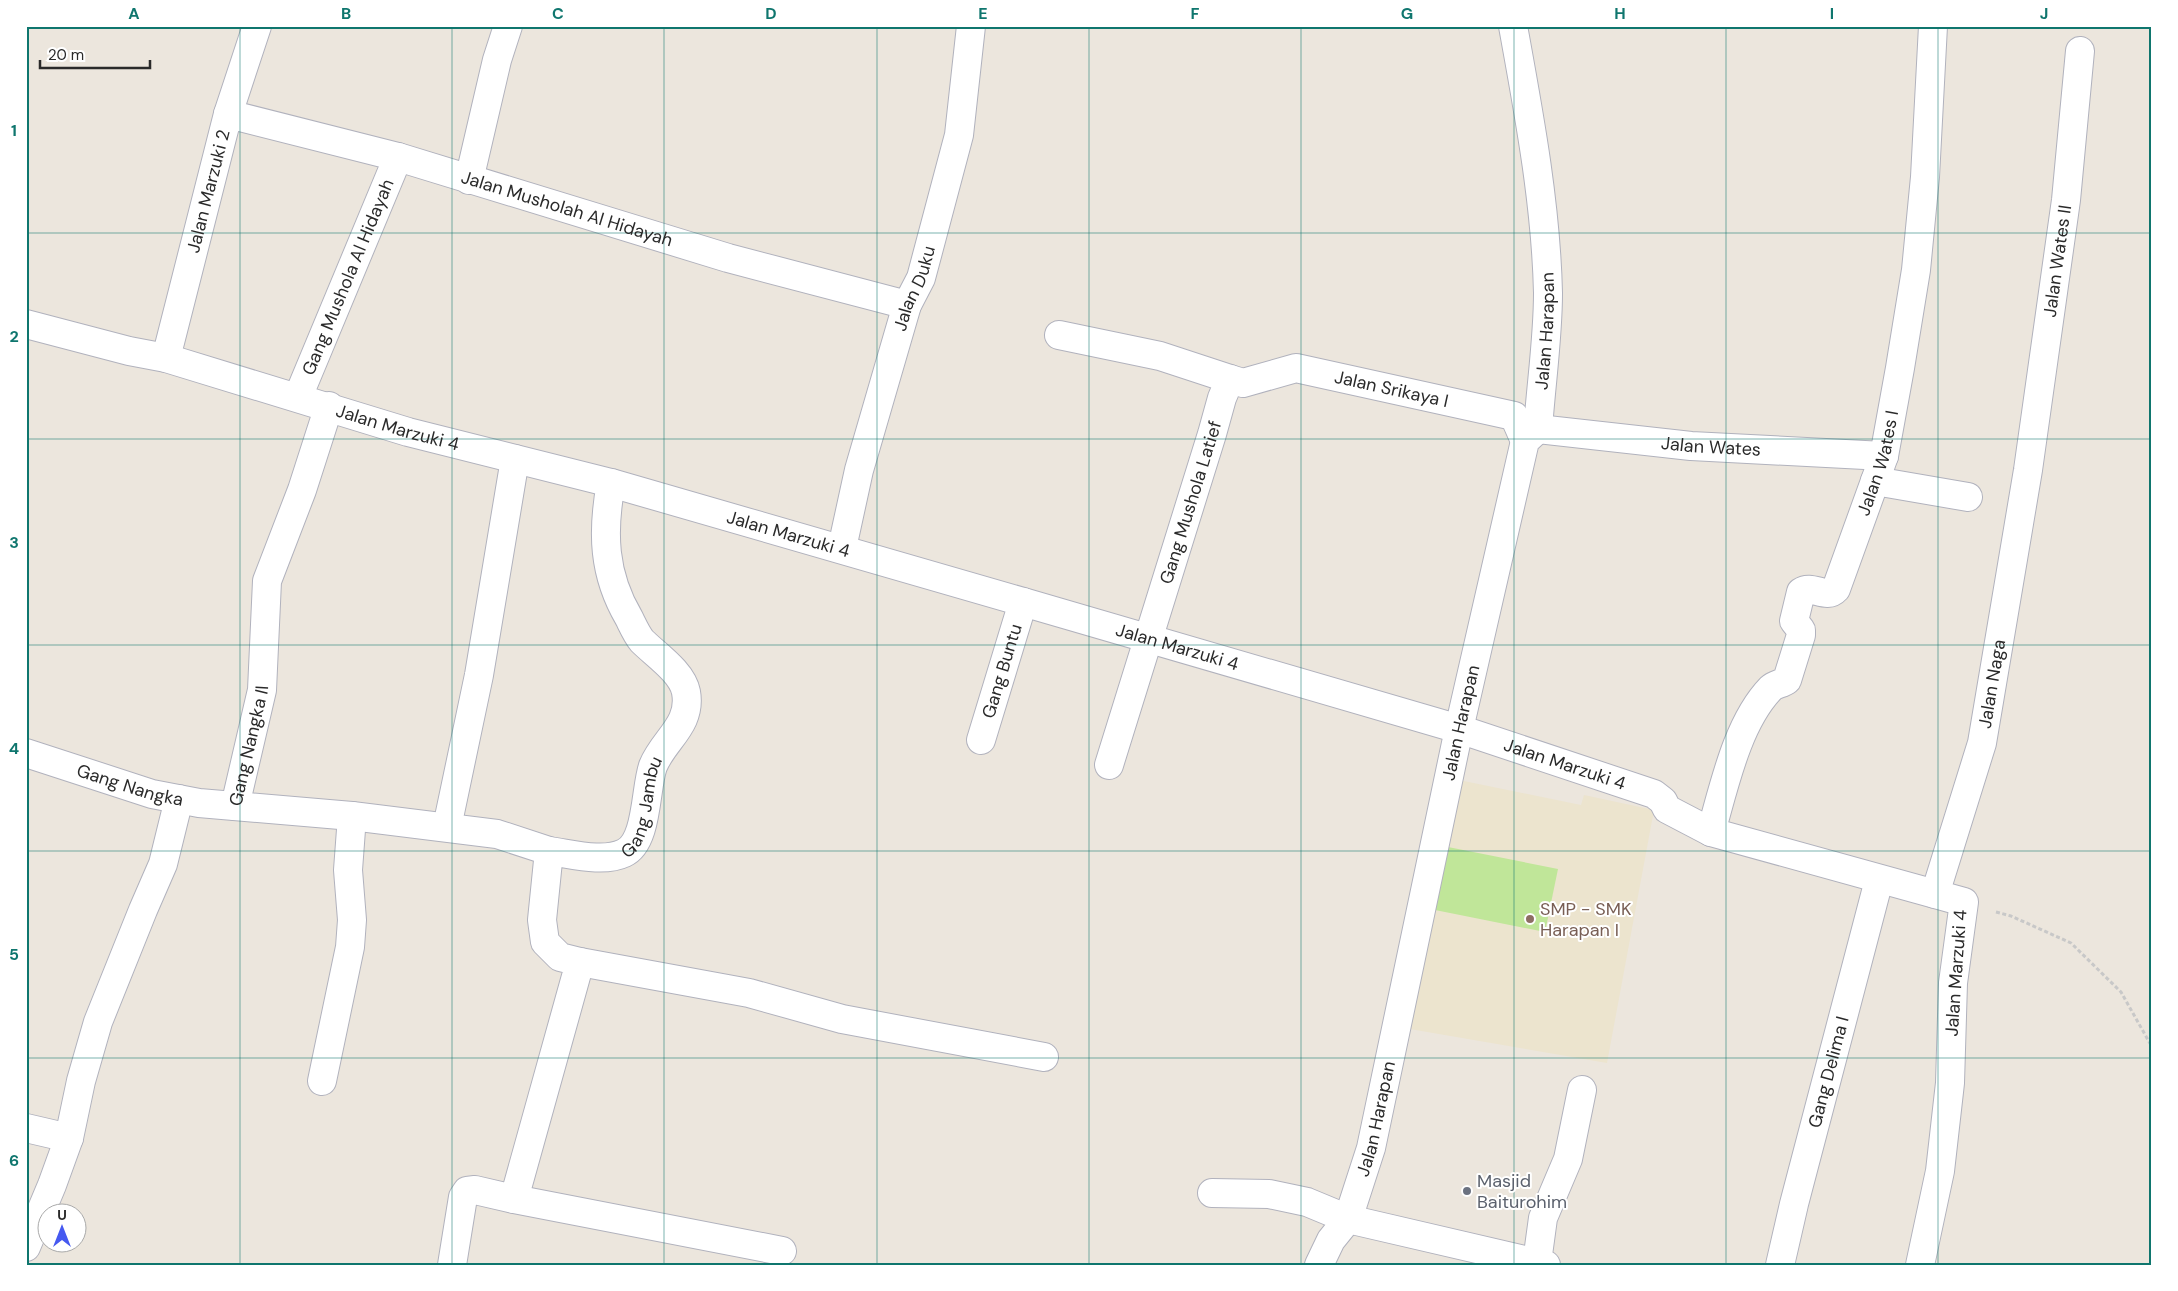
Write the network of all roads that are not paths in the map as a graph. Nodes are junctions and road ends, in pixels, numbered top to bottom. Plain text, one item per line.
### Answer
1 (257, 26) edge
2 (508, 26) edge
3 (971, 26) edge
4 (1513, 26) edge
5 (1933, 26) edge
6 (2080, 51) dead end
7 (228, 114) junction
8 (398, 157) junction
9 (469, 180) junction
10 (907, 305) junction
11 (26, 324) edge
12 (1059, 335) dead end
13 (166, 358) junction
14 (1236, 381) junction
15 (298, 397) junction
16 (328, 406) junction
17 (1531, 435) junction
18 (1884, 456) junction
19 (514, 459) junction
20 (2028, 470) joint
21 (1876, 481) junction
22 (611, 483) junction
23 (1968, 497) dead end
24 (842, 548) junction
25 (1023, 602) junction
26 (1149, 639) junction
27 (1459, 729) junction
28 (981, 740) dead end
29 (26, 753) edge
30 (1109, 765) dead end
31 (179, 799) junction
32 (235, 806) junction
33 (352, 816) junction
34 (447, 827) junction
35 (1711, 832) junction
36 (549, 851) junction
37 (1879, 880) junction
38 (1935, 894) junction
39 (580, 962) junction
40 (1044, 1057) dead end
41 (322, 1081) dead end
42 (1582, 1090) dead end
43 (26, 1128) edge
44 (69, 1138) junction
45 (1212, 1193) dead end
46 (514, 1200) junction
47 (1348, 1219) junction
48 (28, 1240) edge
49 (782, 1251) dead end
50 (1541, 1264) edge
51 (452, 1265) edge
52 (1319, 1265) edge
53 (1780, 1265) edge
54 (1920, 1265) edge

1 - 7 street, Jalan Marzuki 2
2 - 9 street
3 - 10 street, Jalan Duku
4 - 17 street, Jalan Harapan
5 - 18 street, Jalan Wates I
6 - 20 street, Jalan Wates II
7 - 8 street, Jalan Musholah Al Hidayah
7 - 13 street, Jalan Marzuki 2
8 - 9 street, Jalan Musholah Al Hidayah
8 - 15 street, Gang Mushola Al Hidayah
9 - 10 street, Jalan Musholah Al Hidayah
10 - 24 street, Jalan Duku
11 - 13 street, Jalan Marzuki 4
12 - 14 street
13 - 15 street, Jalan Marzuki 4
14 - 17 street, Jalan Srikaya I
14 - 26 street, Gang Mushola Latief
15 - 16 street, Jalan Marzuki 4
16 - 19 street, Jalan Marzuki 4
16 - 32 street, Gang Nangka II
17 - 18 street, Jalan Wates
17 - 27 street, Jalan Harapan
18 - 21 street, Jalan Wates I
19 - 22 street, Jalan Marzuki 4
19 - 34 street
20 - 38 street, Jalan Naga
21 - 23 street
21 - 35 street, Jalan Wates I
22 - 24 street, Jalan Marzuki 4
22 - 36 street, Gang Jambu
24 - 25 street, Jalan Marzuki 4
25 - 26 street, Jalan Marzuki 4
25 - 28 street, Gang Buntu
26 - 27 street, Jalan Marzuki 4
26 - 30 street, Gang Mushola Latief
27 - 35 street, Jalan Marzuki 4
27 - 47 street, Jalan Harapan
29 - 31 street, Gang Nangka
31 - 32 street, Gang Nangka
31 - 44 street
32 - 33 street, Gang Nangka II
33 - 34 street, Gang Nangka II
33 - 41 street
34 - 36 street, Gang Nangka II
35 - 37 street, Jalan Marzuki 4
36 - 39 street
37 - 38 street, Jalan Marzuki 4
37 - 53 street, Gang Delima I
38 - 54 street, Jalan Marzuki 4
39 - 40 street
39 - 46 street
42 - 50 street
43 - 44 street
44 - 48 street
45 - 47 street
46 - 49 street
46 - 51 street
47 - 50 street
47 - 52 street

